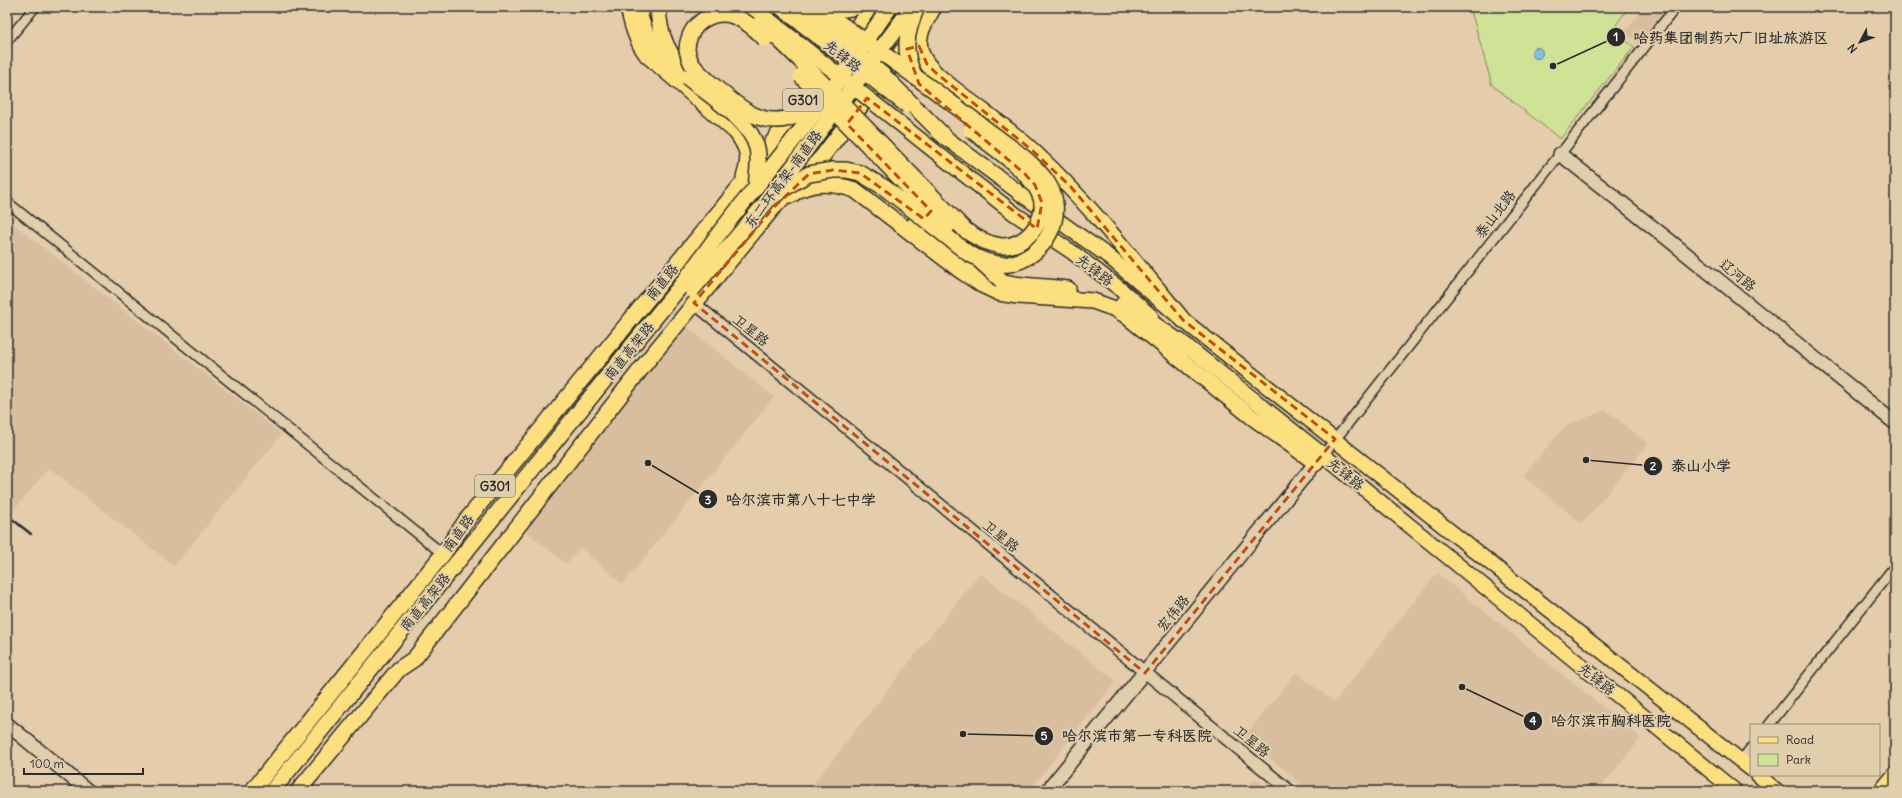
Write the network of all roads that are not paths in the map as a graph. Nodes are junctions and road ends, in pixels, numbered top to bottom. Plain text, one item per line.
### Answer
1 (35, 7) edge
2 (628, 7) edge
3 (637, 7) edge
4 (658, 7) edge
5 (745, 7) edge
6 (780, 7) edge
7 (802, 7) edge
8 (816, 7) edge
9 (827, 7) edge
10 (840, 7) edge
11 (856, 7) edge
12 (869, 7) edge
13 (890, 7) edge
14 (912, 7) edge
15 (917, 7) edge
16 (934, 7) edge
17 (1676, 7) edge
18 (759, 15) edge
19 (860, 23) junction
20 (7, 41) edge
21 (919, 46) junction
22 (903, 50) junction
23 (687, 78) junction
24 (821, 105) junction
25 (946, 138) junction
26 (1562, 151) junction
27 (833, 170) junction
28 (749, 186) junction
29 (7, 202) edge
30 (771, 204) junction
31 (720, 232) junction
32 (736, 240) junction
33 (1002, 281) junction
34 (690, 292) junction
35 (1183, 320) junction
36 (1187, 347) junction
37 (1895, 415) edge
38 (1895, 423) edge
39 (1335, 439) junction
40 (1320, 459) junction
41 (465, 522) junction
42 (443, 554) junction
43 (1895, 566) edge
44 (414, 659) junction
45 (1145, 673) junction
46 (7, 724) edge
47 (1770, 724) edge
48 (1750, 751) edge
49 (1746, 765) edge
50 (1895, 774) edge
51 (1759, 776) edge
52 (88, 791) edge
53 (252, 791) edge
54 (272, 791) edge
55 (285, 791) edge
56 (298, 791) edge
57 (1047, 791) edge
58 (1290, 791) edge
59 (1735, 791) edge
60 (1777, 791) edge
61 (1881, 791) edge

1 - 20 street
2 - 28 highway
3 - 23 highway
4 - 23 highway
5 - 18 highway
6 - 25 main road, 先锋路, bridge
7 - 25 highway, bridge
8 - 27 highway, bridge
9 - 11 highway, bridge
10 - 19 highway
12 - 19 highway, G301
13 - 24 highway, 东二环高架-南直路, bridge
14 - 30 highway, 东二环高架-南直路, bridge
15 - 18 highway, bridge
16 - 21 highway
17 - 26 street, 泰山北路
18 - 36 main road, 先锋路, bridge
19 - 22 highway
19 - 28 highway, G301
21 - 22 highway
21 - 35 highway
22 - 30 highway
23 - 28 highway, bridge
24 - 28 highway, 东二环高架-南直路, bridge
24 - 33 highway, bridge
25 - 35 main road, 先锋路, bridge
26 - 37 main road, 辽河路
26 - 38 main road, 辽河路
26 - 39 street, 泰山北路
27 - 30 highway, bridge
27 - 33 highway, bridge
28 - 30 street
28 - 31 highway, 东二环高架-南直路, bridge
28 - 41 highway, 南直路 / G301
29 - 42 street
30 - 32 highway, 东二环高架-南直路, bridge
30 - 34 highway, G301
30 - 40 highway
31 - 34 highway, 东二环高架-南直路, bridge
31 - 41 highway, bridge
32 - 34 highway, 东二环高架-南直路, bridge
32 - 44 highway
33 - 36 highway
34 - 44 highway, G301
34 - 45 street, 卫星路
34 - 54 highway, 南直高架路
34 - 55 highway, 南直高架路
35 - 39 main road, 先锋路
36 - 40 main road, 先锋路
39 - 40 street, 泰山北路
39 - 49 main road, 先锋路
40 - 45 main road, 宏伟路
40 - 59 main road, 先锋路
41 - 42 highway, 南直路 / G301
42 - 53 highway, 南直路 / G301
43 - 47 street
44 - 56 highway, G301
45 - 57 main road, 宏伟路
45 - 58 street, 卫星路
46 - 52 main road
48 - 49 street
50 - 61 main road
51 - 60 main road

